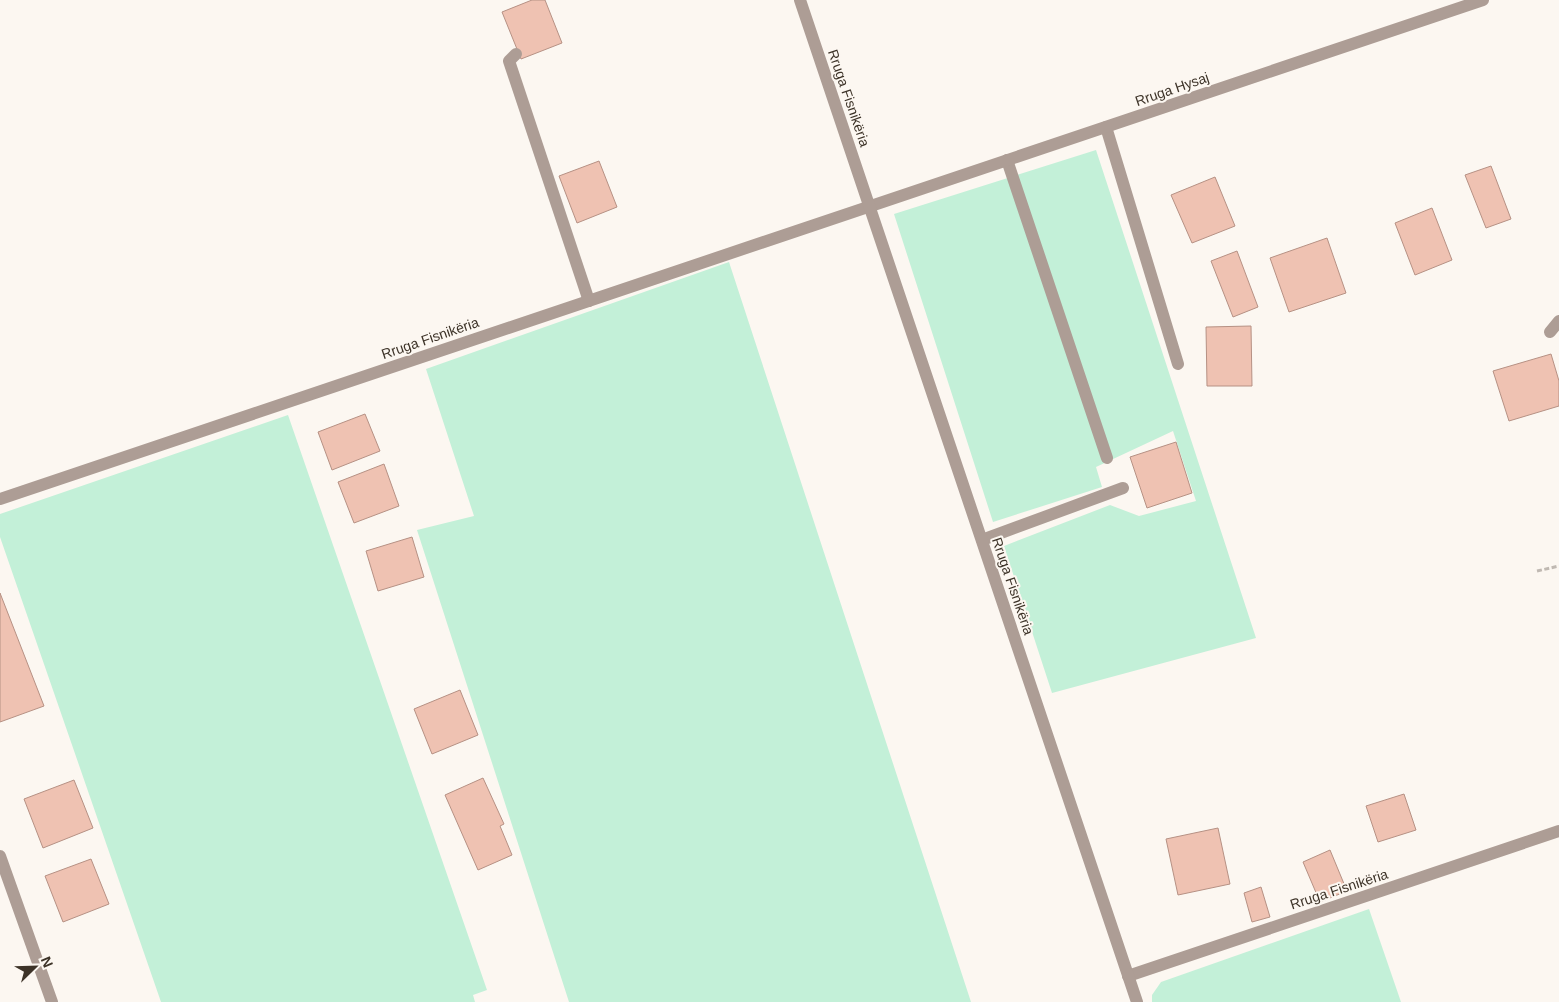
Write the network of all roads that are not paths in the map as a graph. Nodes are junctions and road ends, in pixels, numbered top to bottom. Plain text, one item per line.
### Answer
1 (800, 0) edge
2 (1483, 0) edge
3 (516, 54) dead end
4 (1106, 127) junction
5 (1007, 160) junction
6 (870, 206) junction
7 (589, 301) junction
8 (1559, 322) edge
9 (1550, 332) dead end
10 (1178, 364) dead end
11 (1107, 458) dead end
12 (1123, 488) dead end
13 (0, 499) edge
14 (982, 540) junction
15 (1559, 831) edge
16 (0, 856) edge
17 (1128, 976) junction
18 (1133, 1001) edge
19 (52, 1002) edge

1 - 6 street, Rruga Fisnikëria
2 - 4 street, Rruga Hysaj
3 - 7 street
4 - 5 street, Rruga Hysaj
4 - 10 street
5 - 6 street, Rruga Hysaj
5 - 11 street
6 - 7 street, Rruga Fisnikëria
6 - 14 street, Rruga Fisnikëria
7 - 13 street, Rruga Fisnikëria
8 - 9 street
12 - 14 street
14 - 17 street, Rruga Fisnikëria
15 - 17 street, Rruga Fisnikëria
16 - 19 street
17 - 18 street, Rruga Fisnikëria

